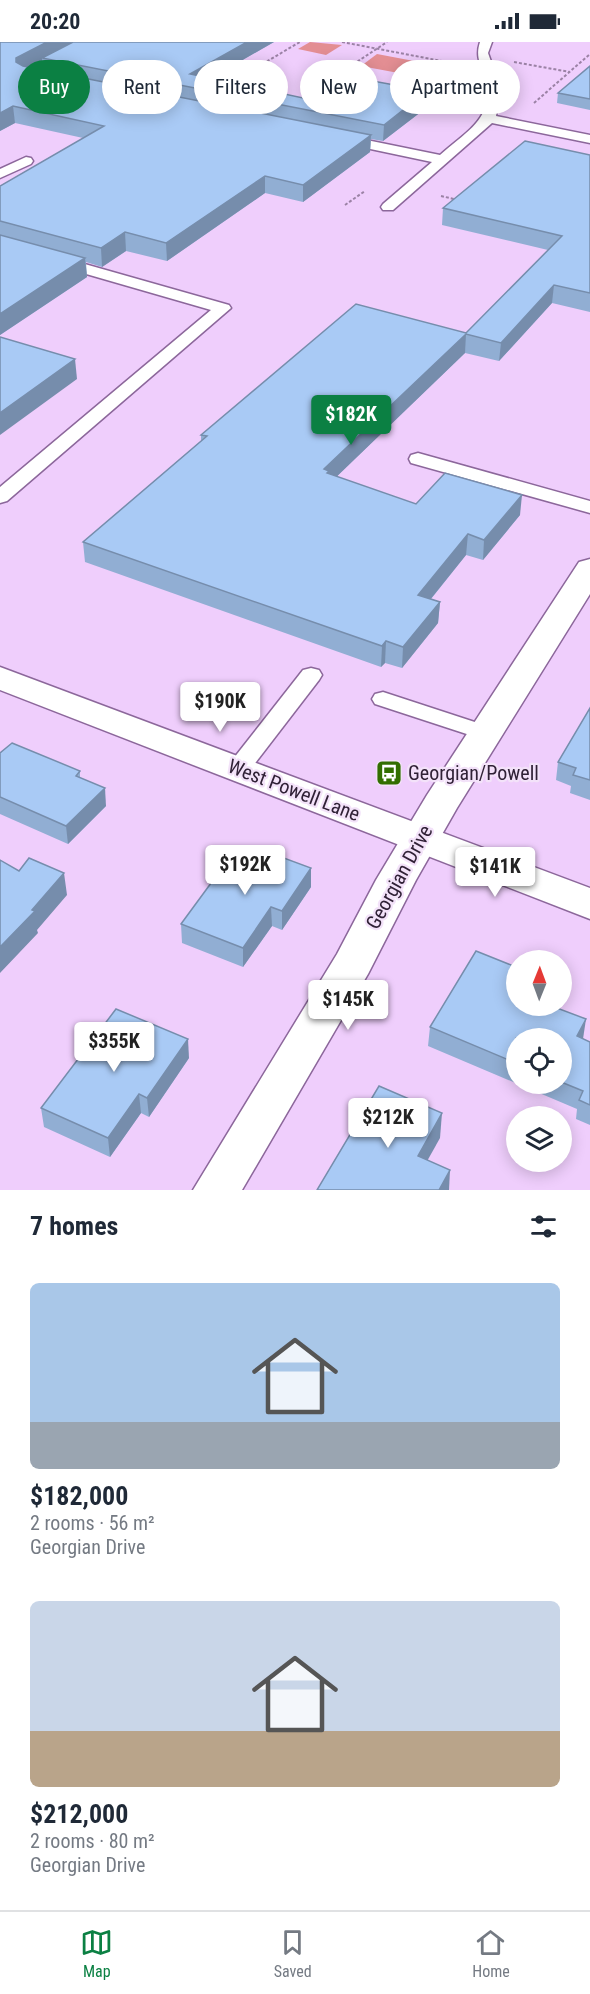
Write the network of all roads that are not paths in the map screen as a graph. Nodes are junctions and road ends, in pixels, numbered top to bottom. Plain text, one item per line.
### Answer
1 (92, 42) edge
2 (486, 42) edge
3 (56, 60) edge
4 (489, 119) junction
5 (328, 136) edge
6 (590, 139) edge
7 (444, 160) junction
8 (26, 161) dead end
9 (0, 174) edge
10 (388, 207) dead end
11 (44, 257) edge
12 (418, 459) dead end
13 (0, 496) edge
14 (590, 507) edge
15 (590, 569) edge
16 (311, 675) dead end
17 (0, 678) edge
18 (383, 699) dead end
19 (485, 733) junction
20 (238, 769) junction
21 (420, 838) junction
22 (590, 904) edge
23 (217, 1190) edge

1 - 3 lane
2 - 4 lane
4 - 6 lane
4 - 7 lane
5 - 7 lane
7 - 10 lane
8 - 9 lane
11 - 13 lane
12 - 14 lane
15 - 19 street, Georgian Drive
16 - 20 lane
17 - 20 street, West Powell Lane
18 - 19 lane
19 - 21 street, Georgian Drive
20 - 21 street, West Powell Lane
21 - 22 street, West Powell Lane
21 - 23 street, Georgian Drive

